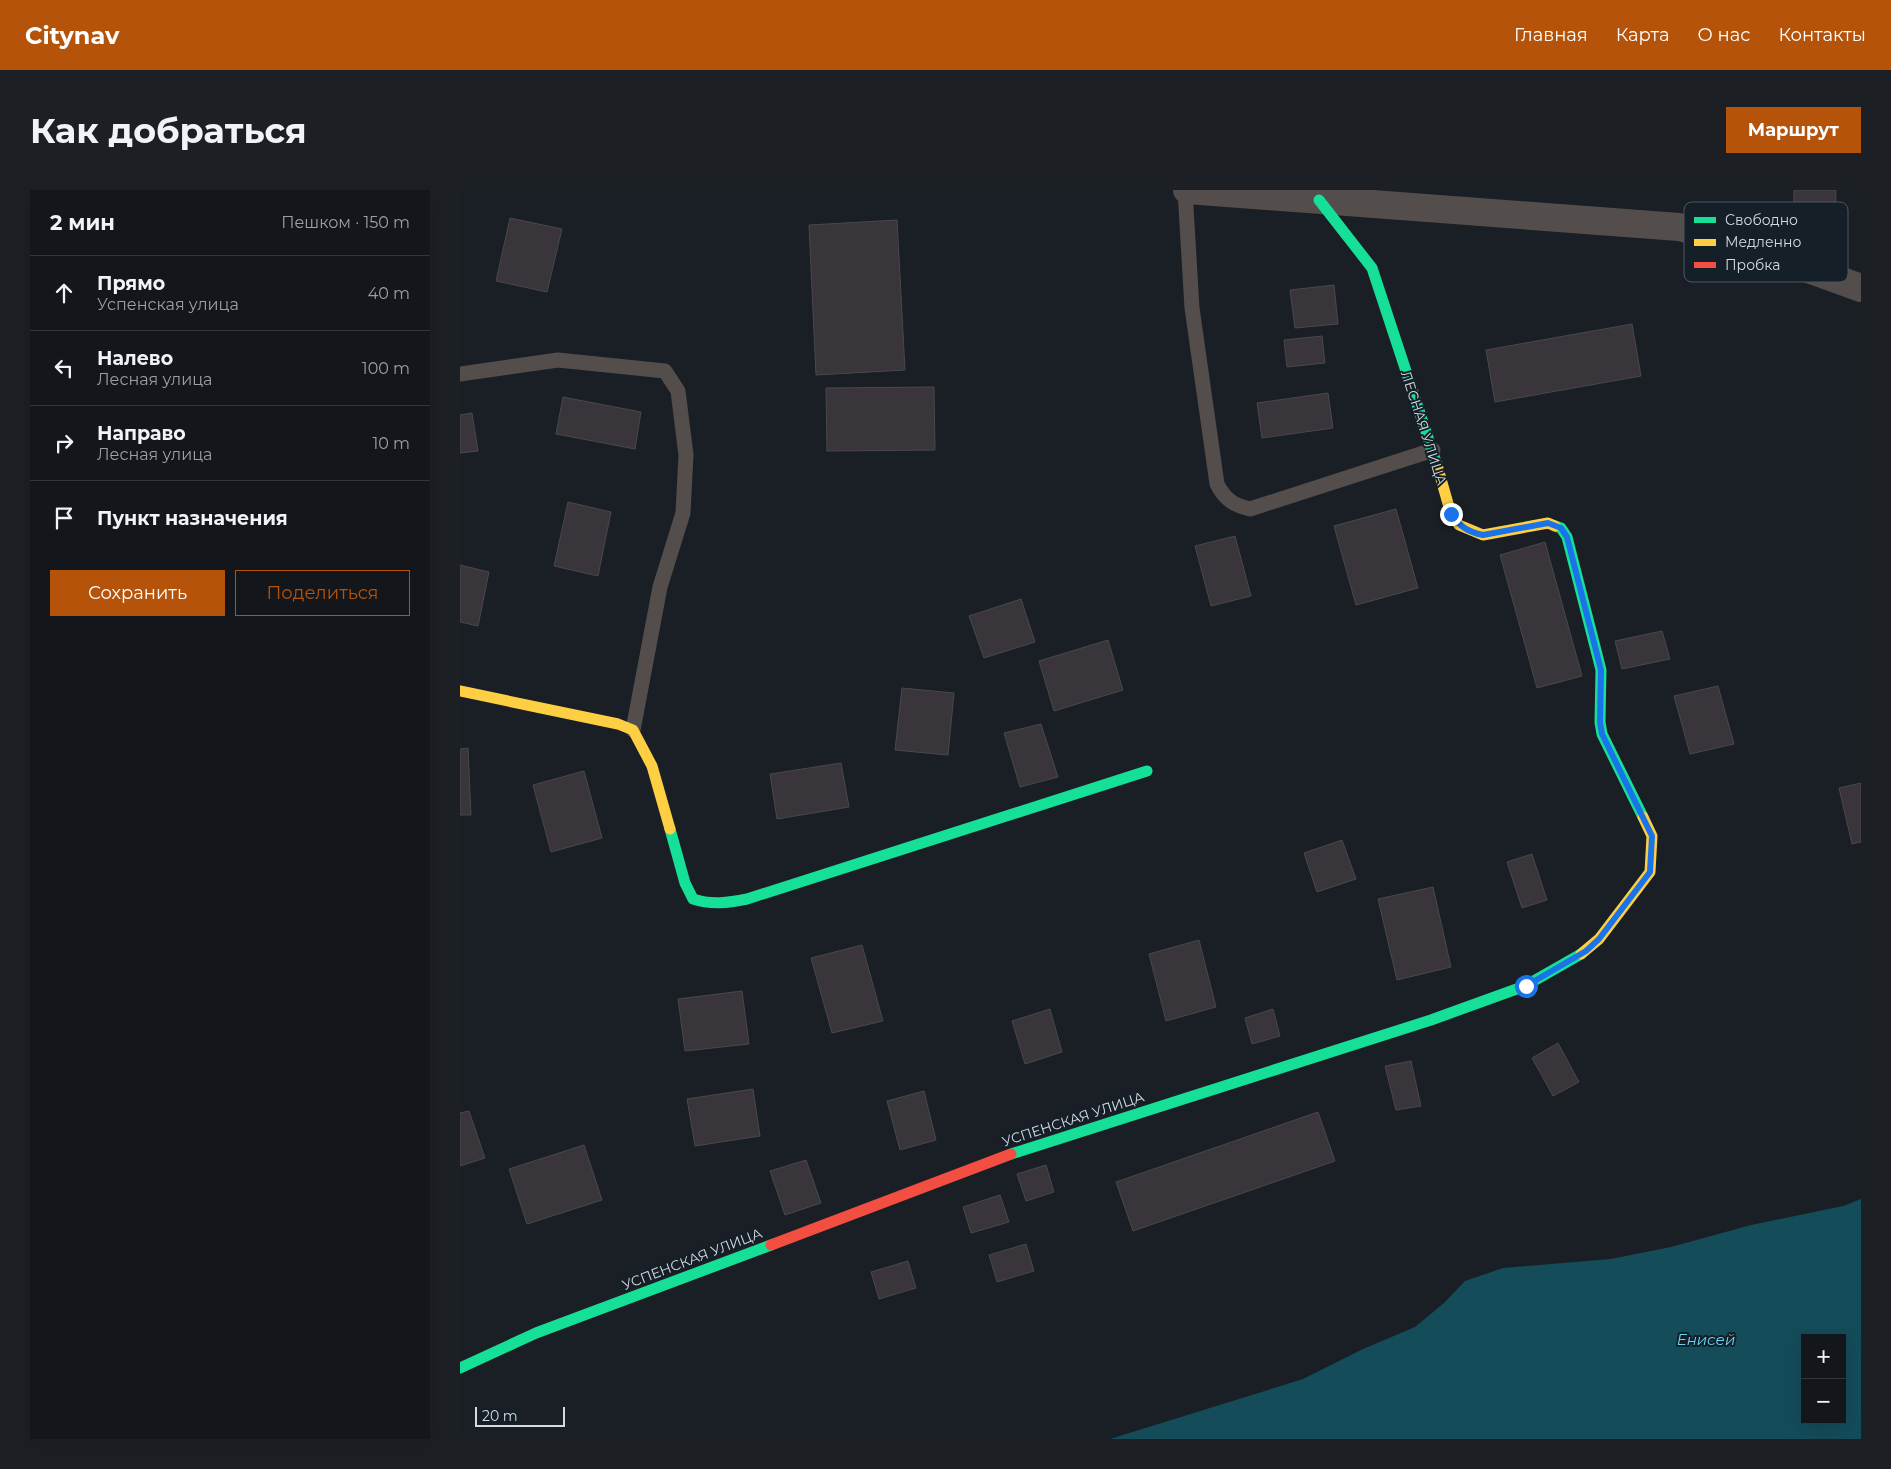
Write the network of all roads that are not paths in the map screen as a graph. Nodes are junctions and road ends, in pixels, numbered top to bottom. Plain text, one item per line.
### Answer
1 (1186, 190) edge
2 (1319, 200) junction
3 (1684, 228) edge
4 (1844, 282) edge
5 (1861, 288) edge
6 (460, 374) edge
7 (1433, 450) junction
8 (460, 691) edge
9 (633, 730) junction
10 (1147, 771) dead end
11 (1651, 855) joint
12 (460, 1368) edge

1 - 2 street
1 - 7 lane
2 - 3 street
2 - 7 street, ЛЕСНАЯ УЛИЦА
4 - 5 street
6 - 9 lane
7 - 11 street, ЛЕСНАЯ УЛИЦА
8 - 9 street
9 - 10 street
11 - 12 street, УСПЕНСКАЯ УЛИЦА

